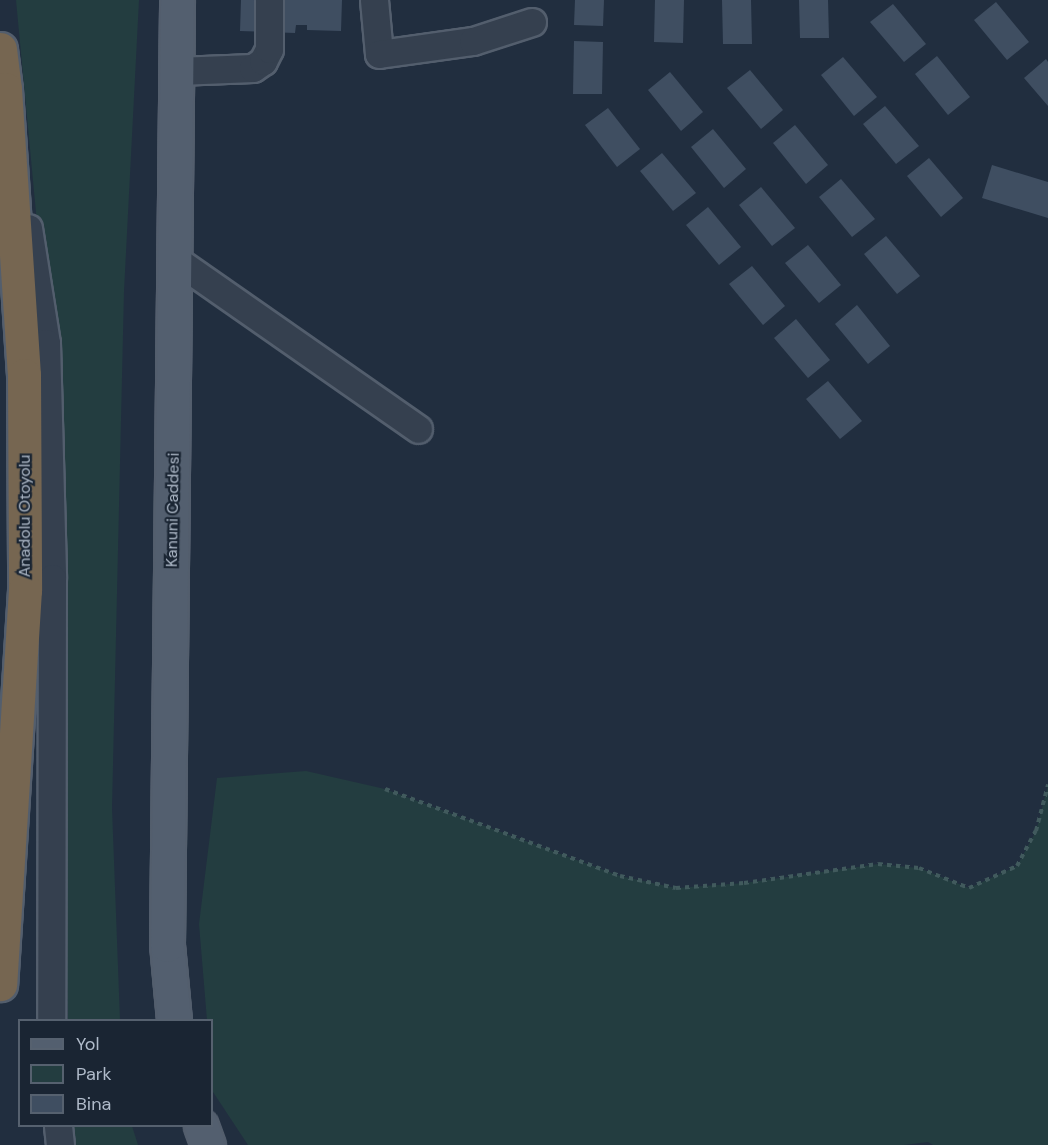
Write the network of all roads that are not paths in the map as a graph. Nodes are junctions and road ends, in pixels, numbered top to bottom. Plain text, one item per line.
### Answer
1 (177, 0) edge
2 (269, 0) edge
3 (374, 0) edge
4 (532, 22) dead end
5 (0, 49) edge
6 (177, 71) junction
7 (5, 89) junction
8 (176, 260) junction
9 (418, 429) dead end
10 (0, 984) edge
11 (51, 1019) edge
12 (174, 1019) edge
13 (58, 1127) edge
14 (202, 1127) edge
15 (60, 1145) edge
16 (208, 1145) edge

1 - 6 main road, Kanuni Caddesi
2 - 6 lane
3 - 4 lane
5 - 7 highway, Anadolu Otoyolu
6 - 8 main road, Kanuni Caddesi
7 - 10 highway, Anadolu Otoyolu
7 - 11 lane
8 - 9 lane
8 - 12 main road, Kanuni Caddesi
13 - 15 lane
14 - 16 main road

